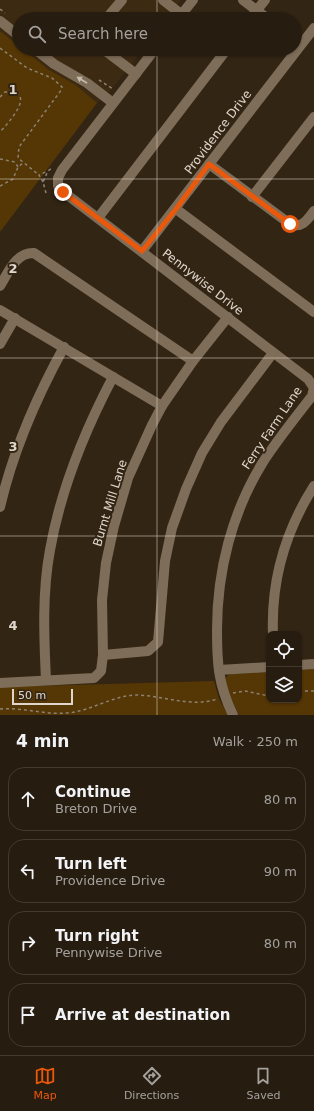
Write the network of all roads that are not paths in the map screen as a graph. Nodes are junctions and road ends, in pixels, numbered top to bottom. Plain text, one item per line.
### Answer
1 (122, 0) edge
2 (163, 0) edge
3 (193, 0) edge
4 (243, 0) edge
5 (264, 0) edge
6 (257, 10) junction
7 (112, 12) edge
8 (174, 12) edge
9 (183, 12) edge
10 (259, 12) edge
11 (0, 21) edge
12 (314, 28) edge
13 (12, 30) edge
14 (302, 38) edge
15 (44, 56) edge
16 (112, 56) edge
17 (150, 56) edge
18 (222, 56) edge
19 (288, 56) edge
20 (136, 74) junction
21 (113, 103) junction
22 (314, 117) edge
23 (209, 164) junction
24 (252, 197) junction
25 (176, 209) junction
26 (314, 211) edge
27 (98, 218) junction
28 (142, 251) junction
29 (0, 286) edge
30 (312, 307) edge
31 (0, 310) edge
32 (228, 317) junction
33 (15, 318) junction
34 (0, 344) edge
35 (64, 348) junction
36 (273, 353) junction
37 (193, 361) junction
38 (113, 377) junction
39 (314, 388) edge
40 (162, 406) junction
41 (314, 486) edge
42 (0, 507) edge
43 (272, 631) edge
44 (103, 655) junction
45 (314, 664) edge
46 (302, 665) edge
47 (266, 667) edge
48 (219, 670) junction
49 (46, 680) junction
50 (0, 683) edge
51 (233, 715) edge

1 - 7 street
2 - 8 street
3 - 9 street
4 - 6 street
5 - 6 street
6 - 10 street
11 - 13 street
12 - 14 street, Providence Drive
21 -> 15 street
16 - 20 street
17 - 20 street
18 - 27 street
19 - 23 street, Providence Drive
20 - 21 street
21 - 27 street, Pennywise Drive
22 - 24 street
23 - 24 street
23 - 25 street, Providence Drive
24 - 26 street
25 - 28 street, Providence Drive
25 - 30 street
27 - 28 street, Pennywise Drive
28 - 32 street, Pennywise Drive
29 - 37 street
31 - 33 street
32 - 36 street, Pennywise Drive
32 - 37 street, Burnt Mill Lane
33 - 34 street
33 - 35 street
35 - 38 street
35 - 42 street
36 - 39 street, Pennywise Drive
36 - 44 street
37 - 40 street, Burnt Mill Lane
38 - 40 street
38 - 49 street
39 - 48 street, Ferry Farm Lane
40 - 44 street, Burnt Mill Lane
41 - 43 street
44 - 49 street, Burnt Mill Lane
45 - 46 street
47 - 48 street
48 - 51 street, Ferry Farm Lane
49 - 50 street

